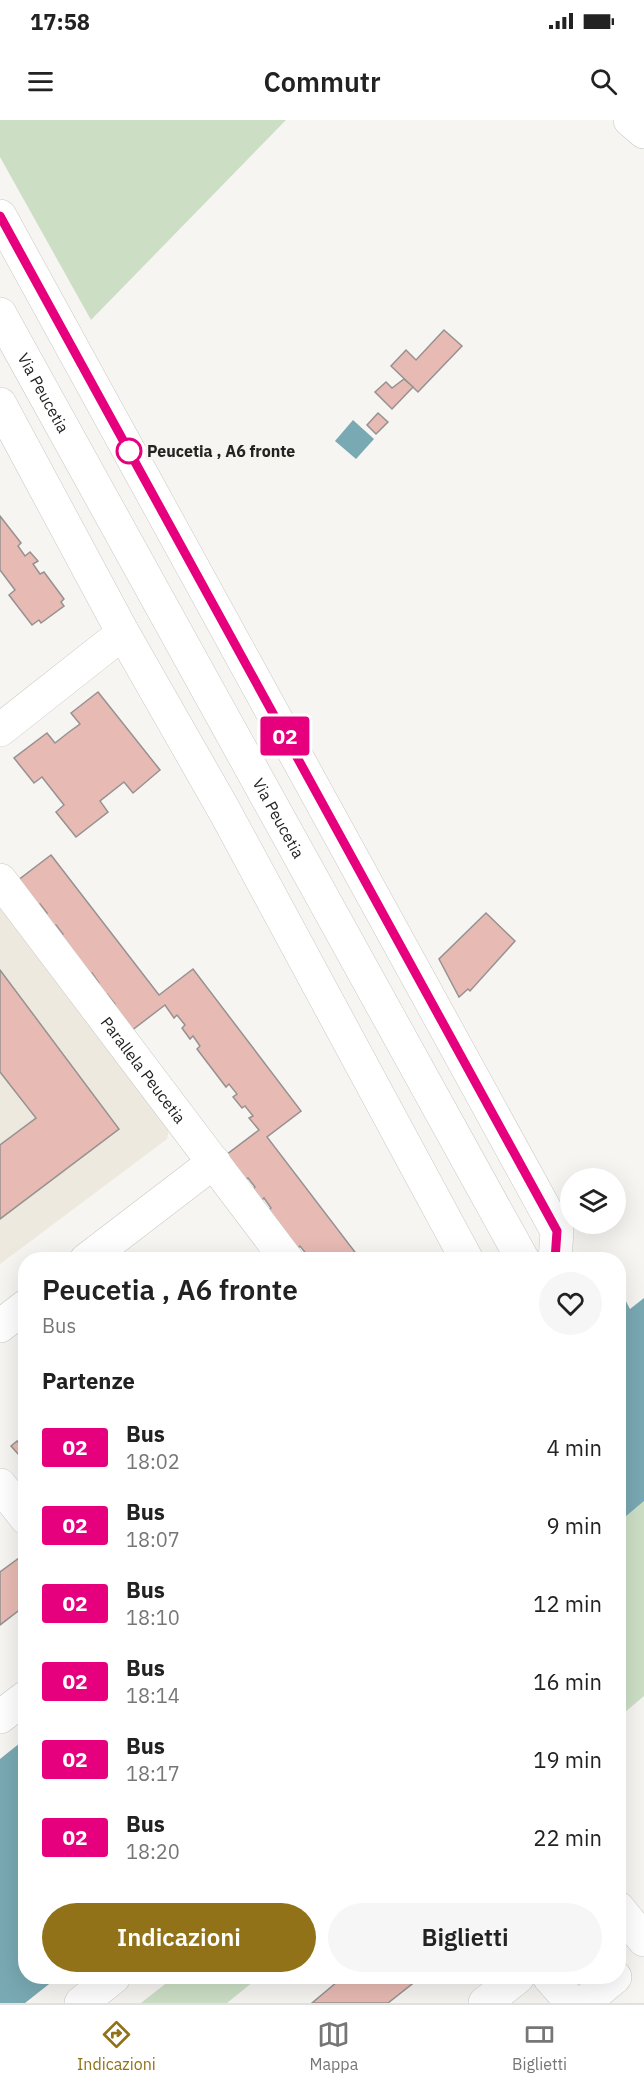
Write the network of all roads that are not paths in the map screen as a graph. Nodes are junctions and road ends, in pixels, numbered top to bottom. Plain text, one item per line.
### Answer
1 (630, 120) edge
2 (644, 132) edge
3 (0, 216) edge
4 (0, 314) edge
5 (0, 404) edge
6 (123, 633) junction
7 (0, 730) edge
8 (224, 810) junction
9 (296, 846) junction
10 (0, 880) edge
11 (214, 1162) junction
12 (96, 1252) edge
13 (281, 1252) edge
14 (463, 1252) edge
15 (519, 1252) edge
16 (556, 1252) edge
17 (18, 1312) edge
18 (0, 1326) edge
19 (18, 1703) edge
20 (0, 1718) edge
21 (626, 1918) edge
22 (644, 1940) edge
23 (644, 1953) edge
24 (626, 1968) edge
25 (105, 1984) edge
26 (509, 1984) edge
27 (555, 1984) edge
28 (607, 1984) edge
29 (81, 2003) edge
30 (485, 2003) edge
31 (572, 2003) edge
32 (584, 2003) edge

1 - 2 street
3 - 16 street
4 - 9 street, Via Peucetia
5 - 6 street
6 - 7 street
6 - 8 street
8 - 9 street
8 - 14 street
9 - 15 street, Via Peucetia
10 - 11 street, Parallela Peucetia
11 - 12 street
11 - 13 street, Parallela Peucetia
17 - 18 street
19 - 20 street
21 - 22 street
23 - 24 street
25 - 29 street
26 - 30 street
27 - 31 street
28 - 32 street

